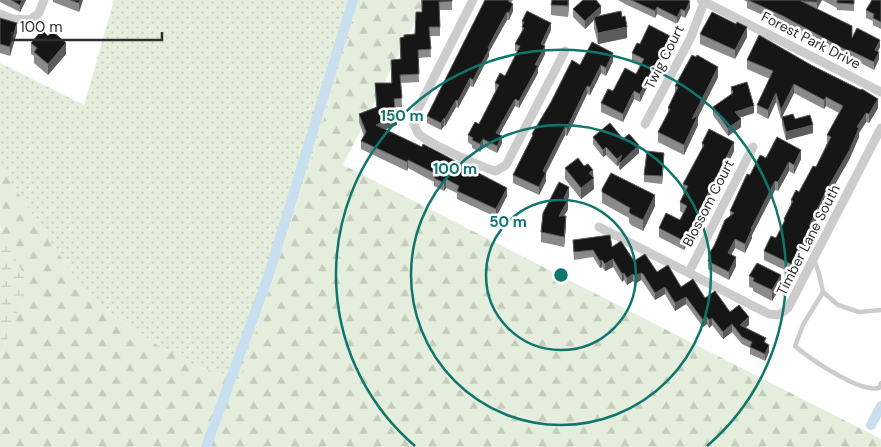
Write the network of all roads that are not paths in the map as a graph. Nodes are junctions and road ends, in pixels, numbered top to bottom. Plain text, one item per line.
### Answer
1 (44, 0) edge
2 (473, 0) edge
3 (703, 0) edge
4 (0, 14) edge
5 (565, 51) dead end
6 (880, 87) edge
7 (645, 124) dead end
8 (881, 128) edge
9 (753, 147) dead end
10 (599, 227) dead end
11 (814, 260) junction
12 (689, 272) junction
13 (822, 292) junction
14 (881, 310) edge
15 (881, 383) edge

1 - 4 street
2 - 5 street
3 - 6 street, Forest Park Drive
3 - 7 street, Twig Court
8 - 11 street, Timber Lane South
9 - 12 street, Blossom Court
10 - 12 street, Timber Lane South
11 - 12 street, Timber Lane South
11 - 13 lane
13 - 14 lane
13 - 15 lane

